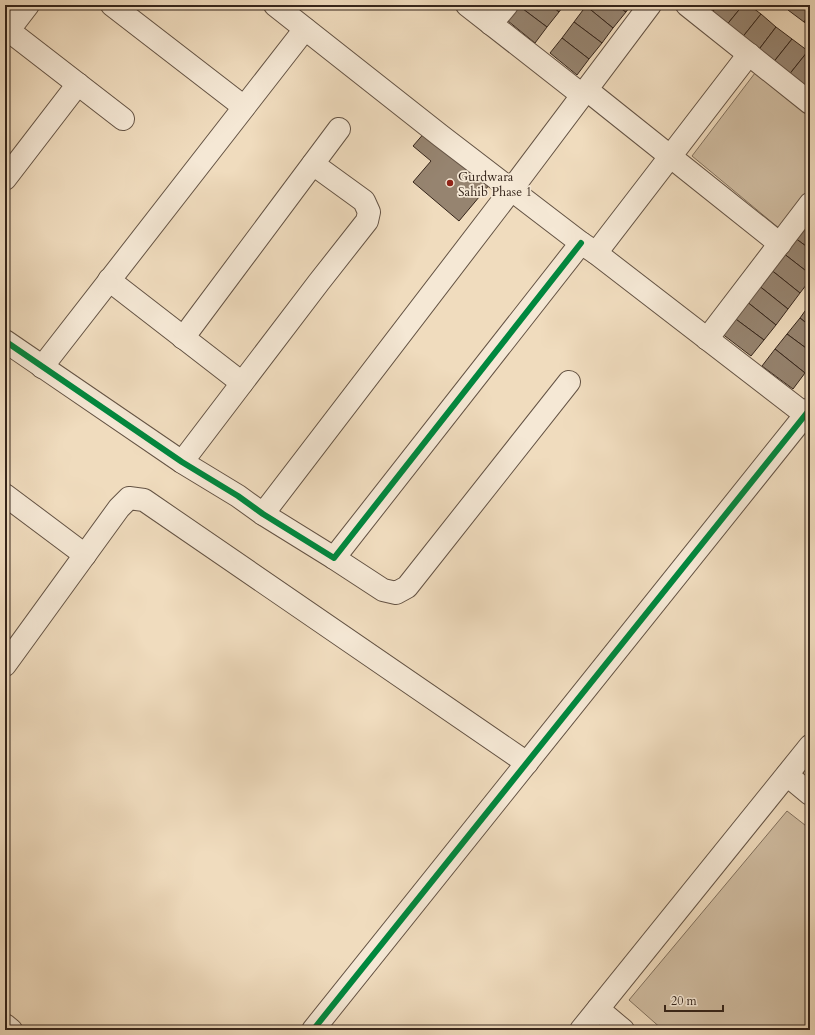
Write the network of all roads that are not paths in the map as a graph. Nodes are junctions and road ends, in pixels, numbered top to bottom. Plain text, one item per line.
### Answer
1 (28, 5) edge
2 (112, 5) edge
3 (275, 5) edge
4 (467, 5) edge
5 (506, 5) edge
6 (650, 5) edge
7 (687, 5) edge
8 (492, 24) junction
9 (305, 29) junction
10 (7, 33) edge
11 (749, 54) junction
12 (78, 84) junction
13 (585, 92) junction
14 (810, 103) edge
15 (244, 107) junction
16 (123, 119) dead end
17 (339, 129) dead end
18 (670, 156) junction
19 (313, 164) junction
20 (5, 179) edge
21 (511, 190) junction
22 (810, 204) edge
23 (780, 244) junction
24 (589, 248) junction
25 (109, 280) junction
26 (184, 338) junction
27 (707, 339) junction
28 (5, 341) edge
29 (42, 366) junction
30 (569, 382) dead end
31 (242, 383) junction
32 (808, 412) edge
33 (182, 462) junction
34 (5, 495) edge
35 (263, 514) junction
36 (86, 555) junction
37 (334, 558) junction
38 (5, 665) edge
39 (810, 746) edge
40 (527, 762) junction
41 (787, 775) junction
42 (810, 794) edge
43 (598, 1009) junction
44 (5, 1025) edge
45 (319, 1028) edge
46 (11, 1030) edge
47 (581, 1030) edge
48 (623, 1030) edge

1 - 10 street
2 - 15 street
3 - 9 street
4 - 8 street
5 - 8 street
6 - 13 street
7 - 11 street
8 - 13 street
9 - 15 street
9 - 21 street
10 - 12 street
11 - 14 street
11 - 18 street
12 - 16 street
12 - 20 street
13 - 18 street
13 - 21 street
15 - 25 street
17 - 19 street
18 - 23 street
18 - 24 street
19 - 26 street
19 - 31 street
21 - 24 street
21 - 35 street
22 - 23 street
23 - 27 street
24 - 27 street
24 - 37 street
25 - 26 street
25 - 29 street
26 - 31 street
27 - 32 street
28 - 29 street
29 - 33 street
30 - 37 street
31 - 33 street
32 - 40 street
33 - 35 street
34 - 36 street
35 - 37 street
36 - 38 street
36 - 40 street
39 - 41 street
40 - 45 street
41 - 42 street
41 - 43 street
43 - 47 street
43 - 48 street
44 - 46 street

